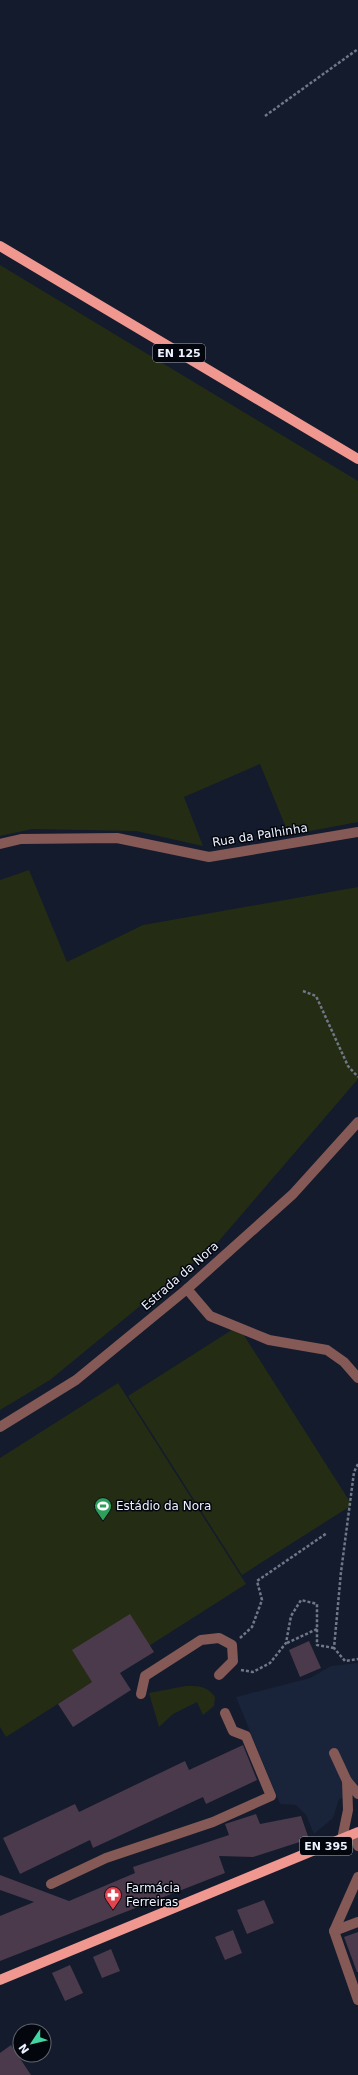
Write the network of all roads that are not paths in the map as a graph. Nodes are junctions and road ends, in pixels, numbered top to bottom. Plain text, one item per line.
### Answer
1 (0, 246) edge
2 (358, 459) edge
3 (358, 832) edge
4 (0, 844) edge
5 (358, 1122) edge
6 (187, 1290) junction
7 (358, 1378) edge
8 (0, 1427) edge
9 (220, 1675) road end
10 (141, 1694) dead end
11 (225, 1713) dead end
12 (334, 1753) dead end
13 (347, 1781) junction
14 (358, 1794) edge
15 (356, 1833) edge
16 (342, 1839) junction
17 (358, 1846) edge
18 (358, 1877) edge
19 (51, 1884) dead end
20 (358, 1922) edge
21 (334, 1931) junction
22 (0, 1980) edge
23 (358, 2000) edge

1 - 2 main road, EN 125
3 - 4 street, Rua da Palhinha
5 - 6 street, Estrada da Nora
6 - 7 street
6 - 8 street, Estrada da Nora
9 - 10 street
11 - 19 street
12 - 13 street
13 - 14 street
13 - 16 street
15 - 16 main road, EN 395
15 - 17 street
16 - 22 main road, EN 395
18 - 21 street
20 - 21 street
21 - 23 street

